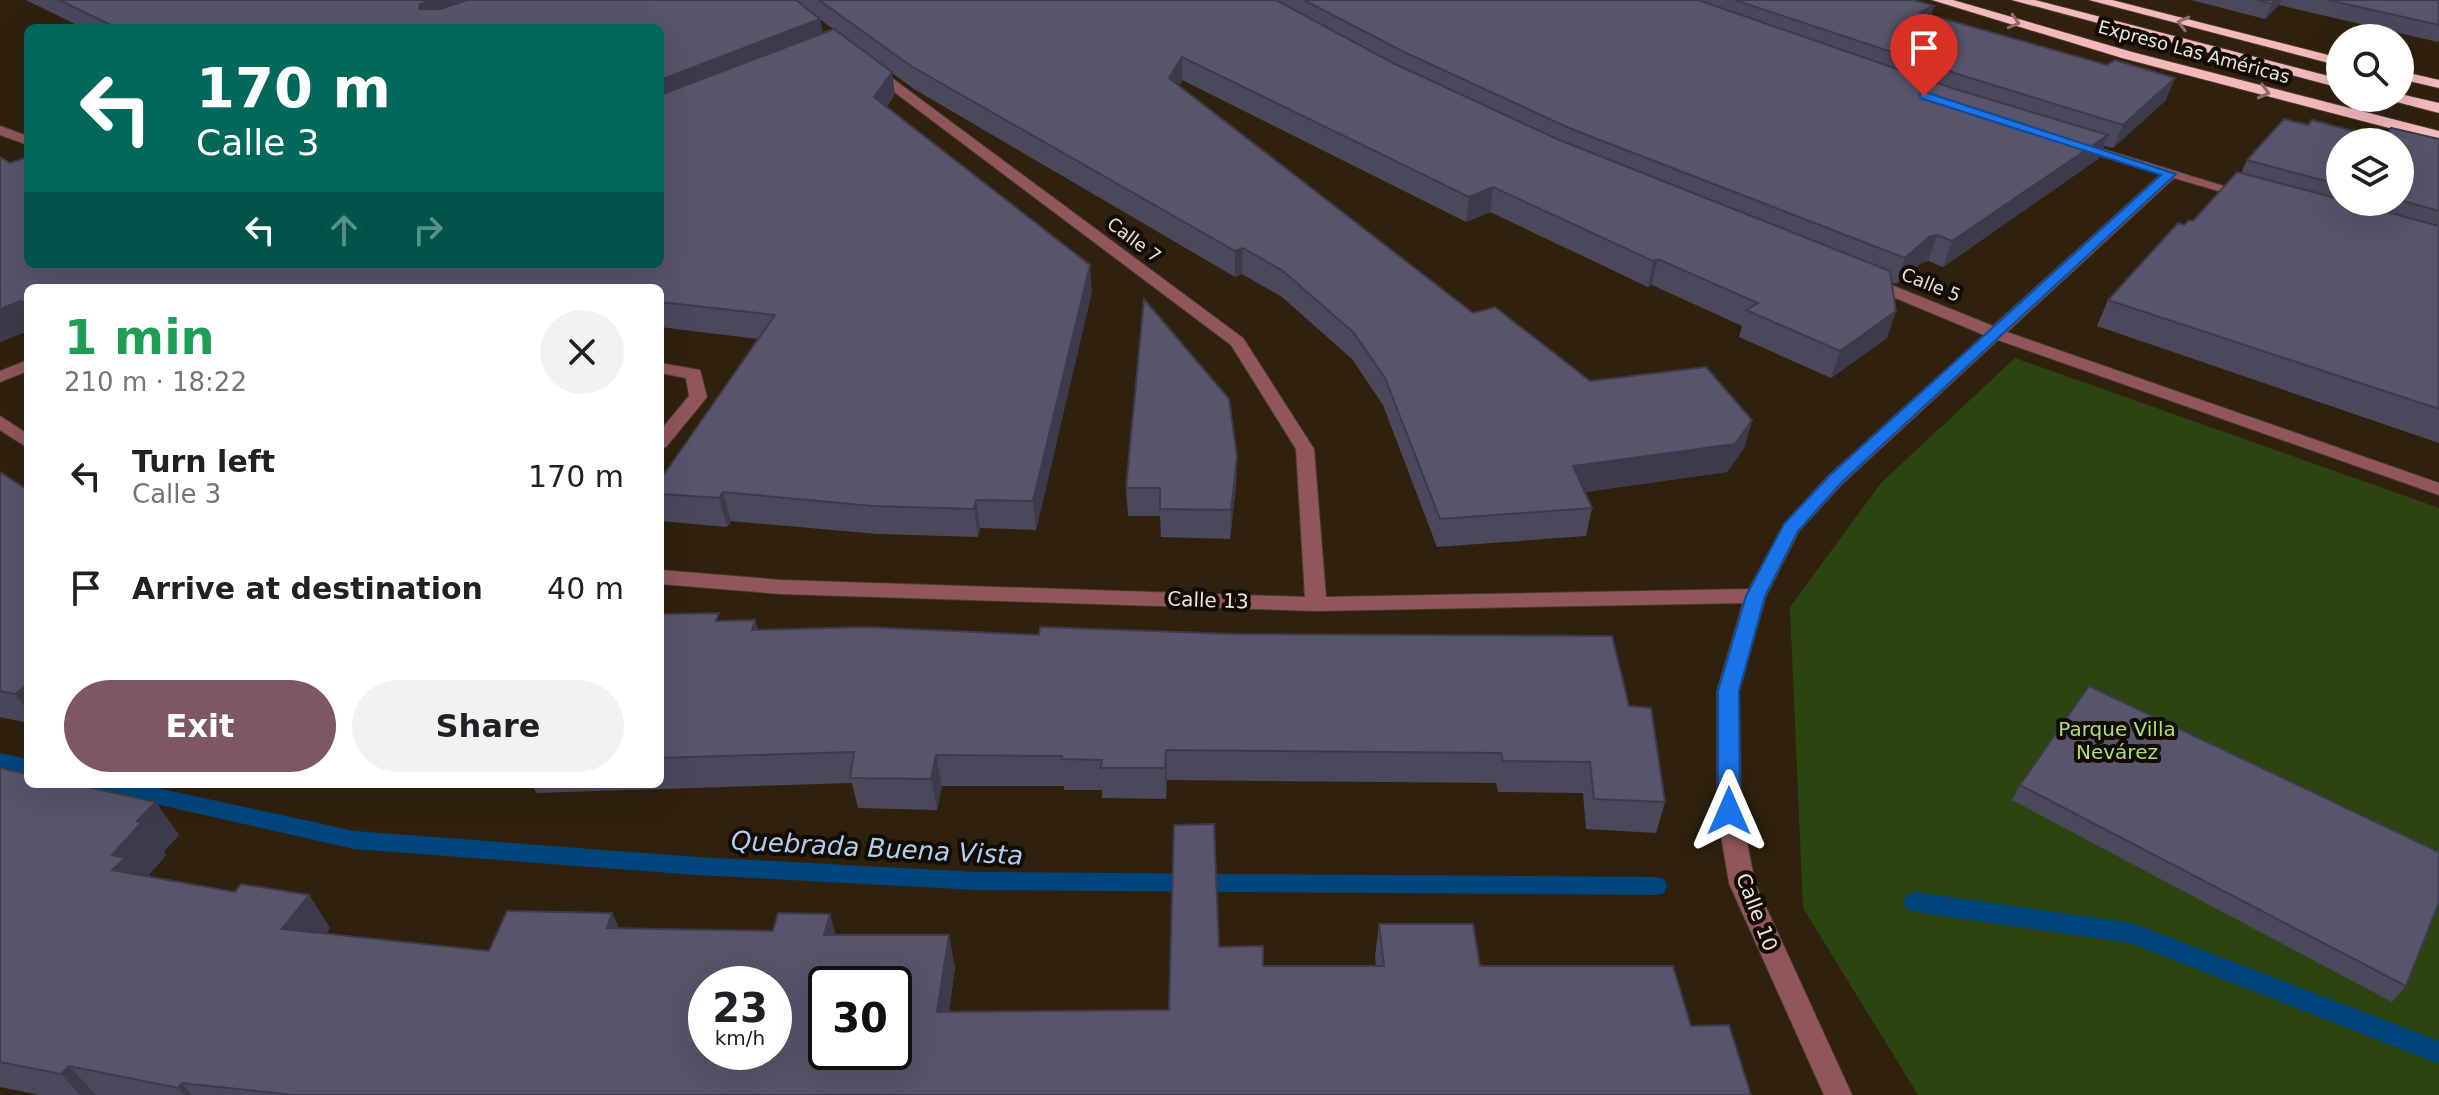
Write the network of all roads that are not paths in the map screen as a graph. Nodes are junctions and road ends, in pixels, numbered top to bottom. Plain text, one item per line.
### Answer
1 (1939, 0) edge
2 (2019, 0) edge
3 (2096, 0) edge
4 (2326, 58) edge
5 (862, 61) edge
6 (2414, 78) edge
7 (2326, 80) edge
8 (2439, 84) edge
9 (2414, 102) edge
10 (2439, 108) edge
11 (0, 130) edge
12 (2439, 136) edge
13 (24, 139) edge
14 (2068, 142) edge
15 (2170, 174) junction
16 (2259, 198) edge
17 (1850, 274) edge
18 (1995, 333) junction
19 (24, 367) edge
20 (664, 369) edge
21 (0, 377) edge
22 (0, 421) edge
23 (664, 438) edge
24 (24, 440) edge
25 (2439, 489) edge
26 (664, 577) edge
27 (1756, 596) junction
28 (1316, 604) junction
29 (1838, 1095) edge

1 -> 12 highway, Expreso Las Américas
2 - 7 highway
4 -> 3 highway, Expreso Las Américas
5 - 28 street, Calle 7
6 - 8 highway
9 - 10 highway
11 - 13 street
14 - 15 street
15 - 16 street
15 - 18 street, Calle 10
17 - 18 street, Calle 5
18 - 25 street, Calle 5
18 - 27 street, Calle 10
19 - 21 street
20 - 23 street
22 - 24 street
26 - 28 street, Calle 13
27 - 28 street, Calle 13
27 - 29 street, Calle 10

